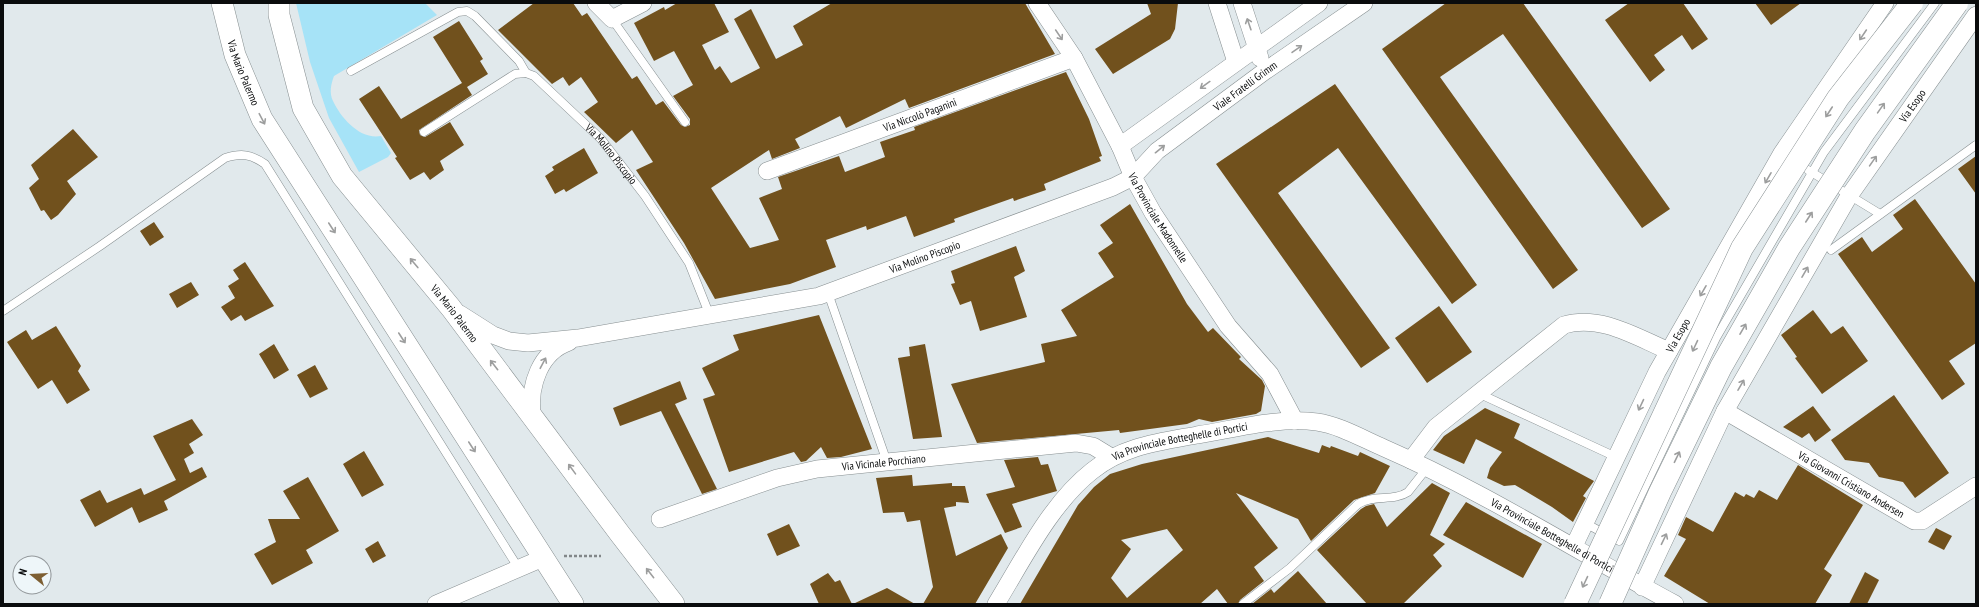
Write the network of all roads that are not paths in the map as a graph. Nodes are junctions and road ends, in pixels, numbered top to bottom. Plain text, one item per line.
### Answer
1 (222, 3) edge
2 (596, 3) edge
3 (643, 3) edge
4 (1037, 3) edge
5 (1217, 3) edge
6 (1242, 3) edge
7 (1319, 3) edge
8 (1364, 3) edge
9 (1885, 3) edge
10 (1912, 3) edge
11 (1935, 3) edge
12 (1957, 3) edge
13 (278, 7) edge
14 (1976, 15) edge
15 (612, 19) junction
16 (1257, 48) junction
17 (1074, 58) junction
18 (1236, 62) junction
19 (351, 71) dead end
20 (1265, 71) junction
21 (526, 73) junction
22 (685, 122) dead end
23 (424, 132) dead end
24 (1976, 144) edge
25 (1120, 146) junction
26 (1782, 153) junction
27 (767, 171) dead end
28 (1812, 172) junction
29 (1133, 177) junction
30 (1849, 196) junction
31 (1880, 214) junction
32 (1830, 250) dead end
33 (828, 294) junction
34 (451, 308) junction
35 (3, 311) edge
36 (710, 316) junction
37 (578, 338) junction
38 (1669, 351) junction
39 (1480, 394) junction
40 (1725, 411) junction
41 (532, 414) junction
42 (1295, 421) junction
43 (1111, 457) junction
44 (1616, 457) junction
45 (1411, 460) junction
46 (887, 462) junction
47 (1427, 468) junction
48 (1976, 486) edge
49 (660, 519) dead end
50 (1585, 523) junction
51 (1619, 542) junction
52 (1574, 546) junction
53 (553, 557) junction
54 (1646, 559) junction
55 (519, 569) junction
56 (1642, 587) junction
57 (436, 604) edge
58 (573, 604) edge
59 (674, 604) edge
60 (996, 604) edge
61 (1243, 604) edge
62 (1575, 604) edge
63 (1610, 604) edge
64 (1675, 604) edge

1 -> 53 street, Via Mario Palermo
2 - 15 street
3 - 15 street
4 -> 17 street, Via Provinciale Madonnelle
5 - 18 street
16 -> 6 street
7 - 16 street
20 -> 8 street, Viale Fratelli Grimm
9 -> 26 street, Via Esopo
10 -> 62 highway, bridge
11 - 28 lane
63 -> 12 highway, bridge
34 -> 13 street, Via Mario Palermo
30 -> 14 street, Via Esopo
15 - 22 lane
16 - 18 street
16 - 20 street
17 - 25 street, Via Provinciale Madonnelle
17 - 27 street, Via Niccolò Paganini
18 - 20 street
18 -> 25 street
19 - 21 lane, Via Molino Piscopio
29 -> 20 street, Viale Fratelli Grimm
21 - 23 lane
21 - 36 lane, Via Molino Piscopio
24 - 31 lane
25 - 29 street, Via Provinciale Madonnelle
26 - 28 lane
26 -> 38 street, Via Esopo
28 - 30 lane
28 - 51 lane
29 - 33 street, Via Molino Piscopio
29 - 42 street, Via Provinciale Madonnelle
30 - 31 lane
40 -> 30 street, Via Esopo
31 - 32 lane
33 - 36 street, Via Molino Piscopio
33 - 46 lane
34 - 37 street, Via Molino Piscopio
41 -> 34 street, Via Mario Palermo
35 - 55 lane
36 - 37 street, Via Molino Piscopio
41 -> 37 street, Via Molino Piscopio
38 - 39 street
38 -> 44 street, Via Esopo
39 - 44 lane
39 - 45 street
40 - 48 street, Via Giovanni Cristiano Andersen
54 -> 40 street, Via Esopo
59 -> 41 street, Via Mario Palermo
42 - 43 street, Via Provinciale Botteghelle di Portici
42 - 45 street, Via Provinciale Botteghelle di Portici
43 - 46 street, Via Vicinale Porchiano
43 - 60 street, Via Provinciale Botteghelle di Portici
44 - 50 street, Via Esopo
45 - 47 street, Via Provinciale Botteghelle di Portici
46 - 49 street, Via Vicinale Porchiano
47 - 52 street, Via Provinciale Botteghelle di Portici
47 - 61 lane
50 - 51 lane
50 - 52 street, Via Esopo
51 - 54 lane
52 - 56 street, Via Provinciale Botteghelle di Portici
53 - 55 street
53 - 58 street, Via Mario Palermo
54 - 56 street, Via Esopo
55 - 57 street
56 - 64 street, Via Provinciale Botteghelle di Portici

